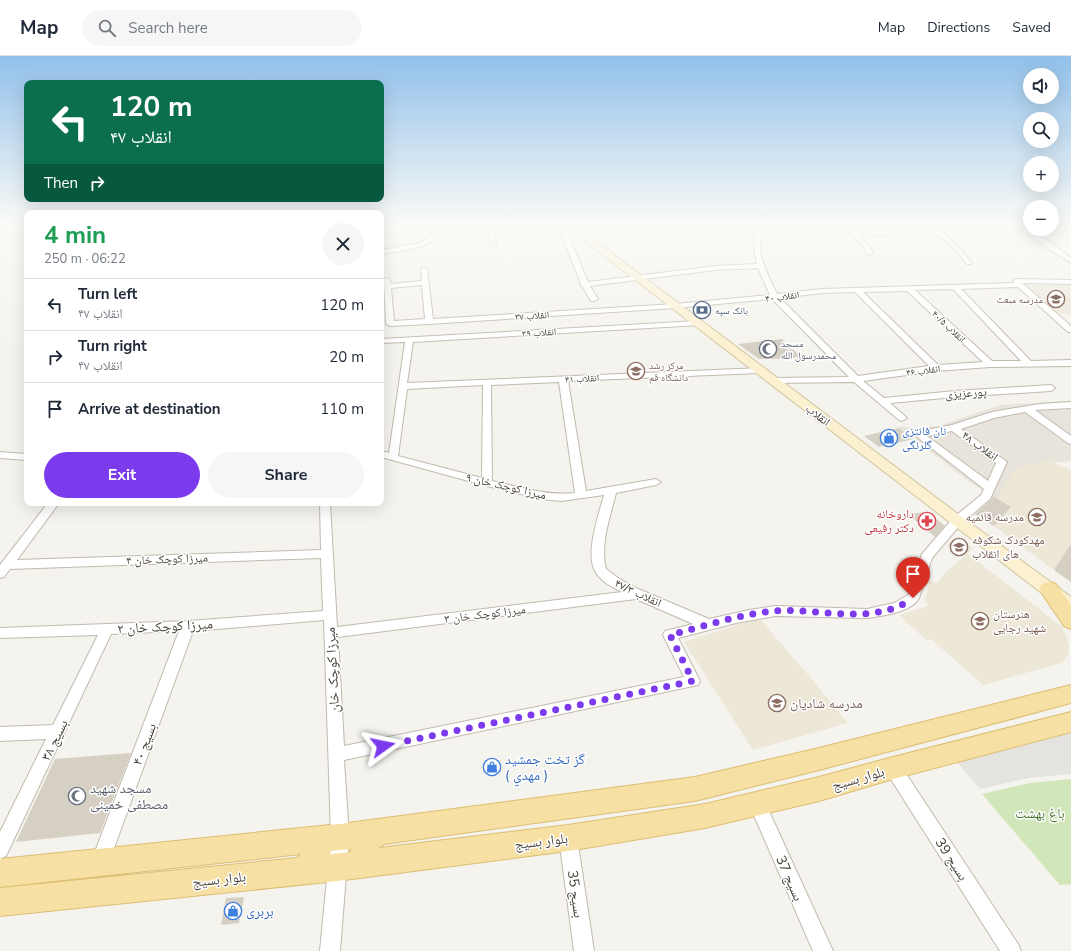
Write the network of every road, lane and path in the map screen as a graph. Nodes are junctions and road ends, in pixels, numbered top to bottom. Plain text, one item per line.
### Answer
1 (576, 265) edge
2 (620, 265) edge
3 (761, 266) joint
4 (424, 269) dead end
5 (638, 278) junction
6 (1071, 282) edge
7 (426, 283) junction
8 (584, 285) junction
9 (1020, 285) junction
10 (955, 287) junction
11 (908, 288) junction
12 (857, 290) junction
13 (774, 297) junction
14 (594, 299) dead end
15 (675, 306) junction
16 (429, 322) junction
17 (697, 323) junction
18 (1071, 330) edge
19 (409, 339) junction
20 (384, 341) edge
21 (1071, 363) edge
22 (990, 364) junction
23 (1029, 364) junction
24 (936, 368) junction
25 (759, 370) junction
26 (856, 378) junction
27 (563, 379) junction
28 (775, 381) junction
29 (487, 383) junction
30 (404, 386) junction
31 (1050, 388) dead end
32 (882, 401) junction
33 (1071, 405) edge
34 (1027, 409) junction
35 (902, 418) dead end
36 (954, 428) junction
37 (1071, 442) edge
38 (0, 455) edge
39 (384, 455) edge
40 (24, 457) edge
41 (393, 458) junction
42 (656, 482) dead end
43 (487, 483) junction
44 (990, 488) junction
45 (611, 491) junction
46 (581, 495) junction
47 (52, 506) edge
48 (325, 506) edge
49 (957, 522) junction
50 (327, 554) junction
51 (4, 569) edge
52 (1049, 589) junction
53 (639, 594) junction
54 (1071, 606) edge
55 (330, 615) junction
56 (1071, 621) edge
57 (709, 625) junction
58 (188, 626) junction
59 (107, 629) junction
60 (0, 633) edge
61 (331, 633) junction
62 (1067, 693) edge
63 (1071, 722) edge
64 (57, 732) junction
65 (0, 734) edge
66 (336, 755) junction
67 (893, 768) junction
68 (757, 804) junction
69 (379, 832) junction
70 (340, 837) junction
71 (568, 838) junction
72 (309, 841) junction
73 (0, 850) edge
74 (100, 862) junction
75 (375, 862) junction
76 (337, 867) junction
77 (302, 870) junction
78 (0, 873) edge
79 (0, 902) edge
80 (330, 951) edge
81 (584, 951) edge
82 (823, 951) edge
83 (1011, 951) edge

1 - 8 street
2 - 5 main road, انقلاب
3 - 5 street
3 - 13 street
4 - 7 street
5 - 8 street
5 - 15 main road, انقلاب
6 - 9 street, انقلاب ۴۰
7 - 16 street
7 - 16 street, انقلاب ۳۷
8 - 14 street
9 - 10 street, انقلاب ۴۰
9 - 18 street
10 - 11 street, انقلاب ۴۰
10 - 23 street
11 - 12 street, انقلاب ۴۰
11 - 22 street, انقلاب ۴۰/۵
12 - 13 street, انقلاب ۴۰
12 - 24 street
13 - 15 street, انقلاب ۴۰
13 - 26 street
15 - 16 street, انقلاب ۳۷
15 - 17 main road, انقلاب
17 - 19 street, انقلاب ۳۹
17 - 25 main road, انقلاب
19 - 20 street, انقلاب ۳۹
19 - 30 street
21 - 23 street, انقلاب ۴۶
22 - 23 street, انقلاب ۴۶
22 - 24 street, انقلاب ۴۶
24 - 26 street, انقلاب ۴۶
25 - 27 street, انقلاب ۴۱
25 - 28 main road, انقلاب
26 - 28 street, انقلاب ۴۶
26 - 32 street
27 - 29 street, انقلاب ۴۱
27 - 46 street
28 - 49 main road, انقلاب
29 - 30 street, انقلاب ۴۱
29 - 43 street
30 - 41 street
31 - 32 street, پورعزیزی
32 - 35 street
33 - 34 street, انقلاب ۴۸
34 - 36 street, انقلاب ۴۸
34 - 37 street
36 - 44 street, انقلاب ۴۸
36 - 44 street
38 - 40 street
39 - 41 street, میرزا کوچک خان ۹
41 - 43 street, میرزا کوچک خان ۹
42 - 45 street, میرزا کوچک خان ۹
43 - 46 street, میرزا کوچک خان ۹
44 - 49 street, انقلاب ۴۸
45 - 46 street, میرزا کوچک خان ۹
45 - 53 street, انقلاب ۴۷/۳
47 - 51 street
48 - 50 street, میرزا کوچک خان
49 - 52 main road, انقلاب
49 - 57 street, انقلاب ۴۸
50 - 51 street, میرزا کوچک خان ۴
50 - 55 street, میرزا کوچک خان
52 - 54 main road, انقلاب
52 - 56 main road
53 - 57 street, انقلاب ۴۷/۳
53 - 61 street, میرزا کوچک خان ۳
55 - 58 street, میرزا کوچک خان ۲
55 - 61 street, میرزا کوچک خان
57 - 66 street, انقلاب ۴۸
58 - 59 street, میرزا کوچک خان ۲
58 - 74 street, بسیج ۴۰
59 - 60 street, میرزا کوچک خان ۲
59 - 64 street, بسیج ۳۸
61 - 66 street, میرزا کوچک خان
62 - 69 main road
63 - 67 main road, بلوار بسیج
64 - 65 street
64 - 73 street, بسیج ۳۸
66 - 70 street, میرزا کوچک خان
67 - 68 main road, بلوار بسیج
67 - 83 street, بسیج 39
68 - 71 main road, بلوار بسیج
68 - 82 street, بسیج 37
69 - 70 main road
69 - 75 main road
70 - 72 main road
70 - 76 street, میرزا کوچک خان
71 - 75 main road, بلوار بسیج
71 - 81 street, بسیج 35
72 - 74 main road
72 - 77 main road
74 - 78 main road
75 - 76 main road, بلوار بسیج
76 - 77 main road, بلوار بسیج
76 - 80 street, میرزا کوچک خان
77 - 79 main road, بلوار بسیج

